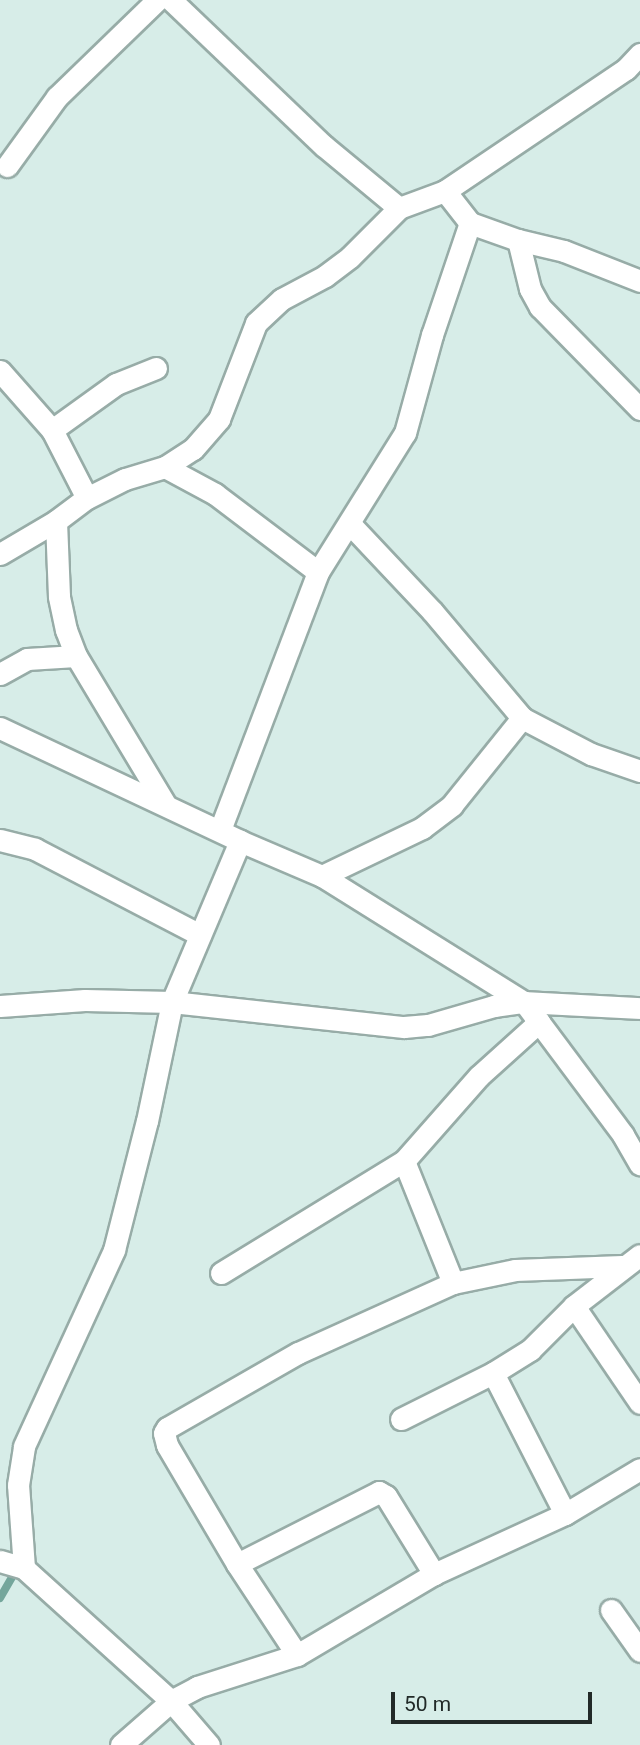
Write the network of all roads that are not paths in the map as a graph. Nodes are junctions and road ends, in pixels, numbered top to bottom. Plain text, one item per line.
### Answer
1 (157, 0) edge
2 (171, 0) edge
3 (635, 67) edge
4 (7, 166) dead end
5 (445, 191) junction
6 (400, 208) junction
7 (470, 223) junction
8 (518, 240) junction
9 (640, 281) edge
10 (156, 368) dead end
11 (0, 371) edge
12 (640, 409) edge
13 (52, 430) junction
14 (165, 467) junction
15 (87, 498) junction
16 (56, 521) junction
17 (350, 524) junction
18 (0, 554) edge
19 (318, 572) junction
20 (76, 656) junction
21 (0, 674) edge
22 (522, 718) junction
23 (0, 728) edge
24 (640, 771) edge
25 (165, 804) junction
26 (220, 830) junction
27 (0, 840) edge
28 (240, 841) junction
29 (322, 876) junction
30 (200, 935) junction
31 (172, 1002) junction
32 (524, 1002) junction
33 (0, 1006) edge
34 (640, 1008) edge
35 (539, 1022) junction
36 (631, 1131) edge
37 (404, 1161) junction
38 (640, 1165) edge
39 (631, 1261) edge
40 (221, 1273) dead end
41 (453, 1283) junction
42 (574, 1306) junction
43 (493, 1373) junction
44 (640, 1403) edge
45 (401, 1419) dead end
46 (640, 1469) edge
47 (565, 1514) junction
48 (0, 1561) edge
49 (237, 1564) junction
50 (24, 1568) junction
51 (434, 1574) junction
52 (611, 1610) dead end
53 (640, 1651) edge
54 (297, 1655) junction
55 (171, 1700) junction
56 (121, 1745) edge
57 (209, 1745) edge

1 - 4 street
2 - 6 street
3 - 5 street
5 - 6 street
5 - 7 street
6 - 14 street
7 - 8 street
7 - 17 street
8 - 9 street
8 - 12 street
10 - 13 street
11 - 13 street
13 - 15 street
14 - 15 street
14 - 19 street
15 - 16 street
16 - 18 street
16 - 20 street
17 - 19 street
17 - 22 street
19 - 26 street
20 - 21 street
20 - 25 street
22 - 24 street
22 - 29 street
23 - 25 street
25 - 26 street
26 - 28 street
27 - 30 street
28 - 29 street
28 - 30 street
29 - 32 street
30 - 31 street
31 - 32 street
31 - 33 street
31 - 50 street
32 - 34 street
32 - 35 street
35 - 36 street
35 - 37 street
36 - 38 street
37 - 40 street
37 - 41 street
39 - 41 street
39 - 42 street
41 - 49 street
42 - 43 street
42 - 44 street
43 - 45 street
43 - 47 street
46 - 47 street
47 - 51 street
48 - 50 street
49 - 51 street
49 - 54 street
50 - 55 street
51 - 54 street
52 - 53 street
54 - 55 street
55 - 56 street
55 - 57 street

